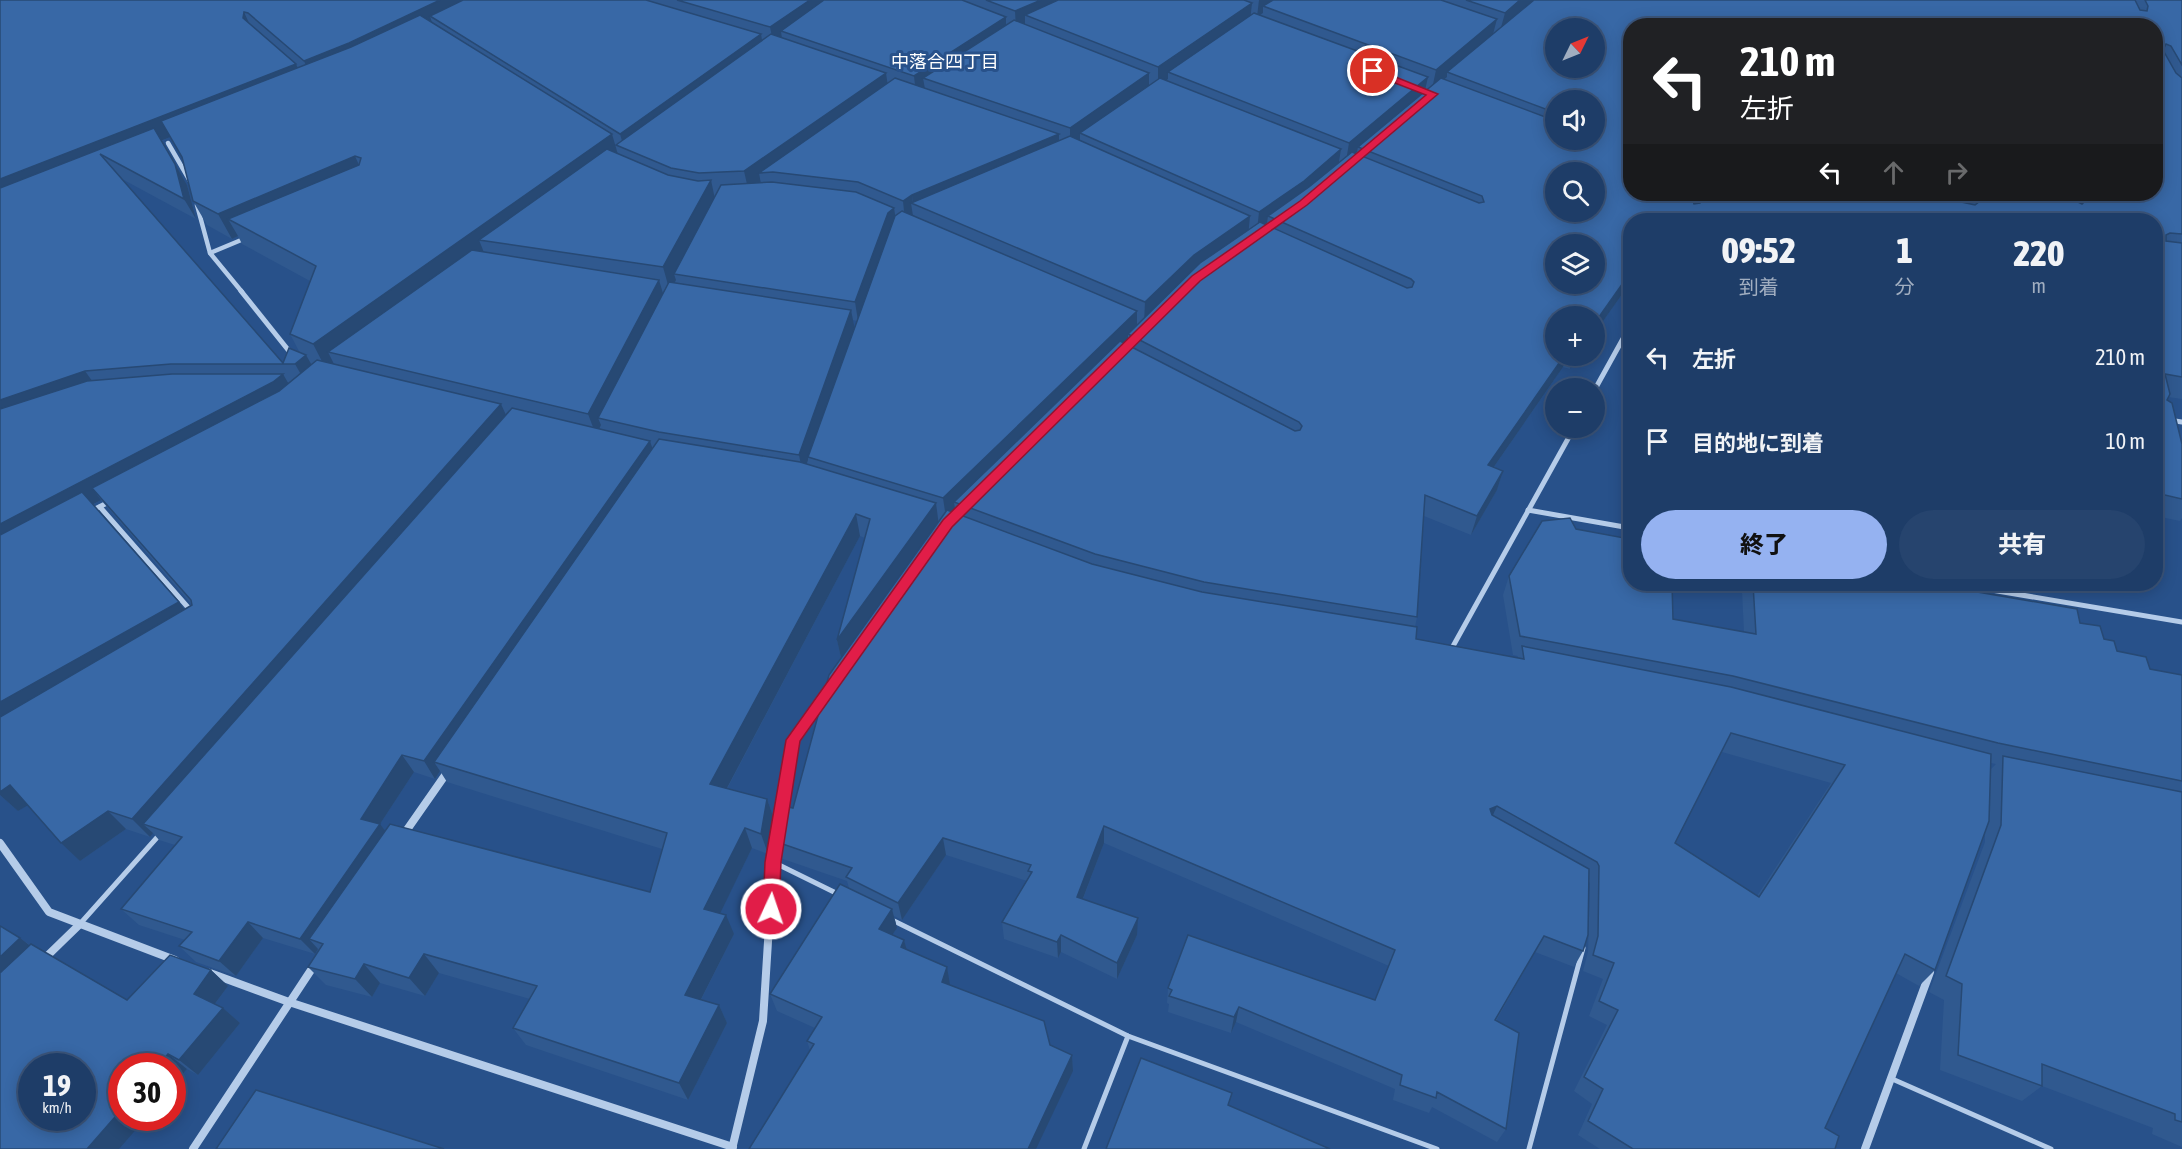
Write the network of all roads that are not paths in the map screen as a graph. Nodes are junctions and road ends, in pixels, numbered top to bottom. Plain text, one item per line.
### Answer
1 (179, 138) edge
2 (168, 142) junction
3 (157, 147) edge
4 (191, 183) edge
5 (194, 193) edge
6 (254, 234) edge
7 (210, 253) junction
8 (1623, 344) edge
9 (298, 362) edge
10 (1602, 378) edge
11 (2163, 419) edge
12 (2182, 422) edge
13 (1568, 438) edge
14 (120, 496) edge
15 (99, 507) junction
16 (1528, 510) junction
17 (80, 517) edge
18 (1623, 527) edge
19 (1998, 591) edge
20 (194, 614) edge
21 (2182, 622) edge
22 (1441, 646) edge
23 (1452, 648) junction
24 (1464, 650) edge
25 (833, 683) edge
26 (449, 768) edge
27 (781, 818) edge
28 (779, 829) edge
29 (162, 831) edge
30 (0, 843) edge
31 (396, 846) edge
32 (773, 862) junction
33 (849, 899) edge
34 (881, 915) edge
35 (79, 925) junction
36 (1584, 940) edge
37 (322, 953) edge
38 (1935, 959) edge
39 (39, 963) edge
40 (189, 965) edge
41 (200, 969) edge
42 (289, 1002) junction
43 (1128, 1036) junction
44 (1890, 1078) junction
45 (733, 1148) edge
46 (193, 1149) edge
47 (1084, 1149) edge
48 (1437, 1149) edge
49 (1529, 1149) edge
50 (1864, 1149) edge
51 (2051, 1149) edge

1 - 2 street
2 - 3 street
2 - 4 street
5 - 7 street
6 - 7 street
7 - 9 street
8 - 10 street
11 - 12 street
13 - 16 street
14 - 15 street
15 - 17 street
15 - 20 street
16 - 18 street
16 - 23 street
19 - 21 street
22 - 23 street
23 - 24 street
25 - 27 street
26 - 31 street
28 - 32 street
29 - 35 lane
30 - 35 street
32 - 33 lane
32 - 45 street
34 - 43 lane
35 - 39 street
35 - 40 street
36 - 49 lane
37 - 42 street
38 - 44 street
41 - 42 street
42 - 45 street
42 - 46 street
43 - 47 lane
43 - 48 lane
44 - 50 street
44 - 51 lane

